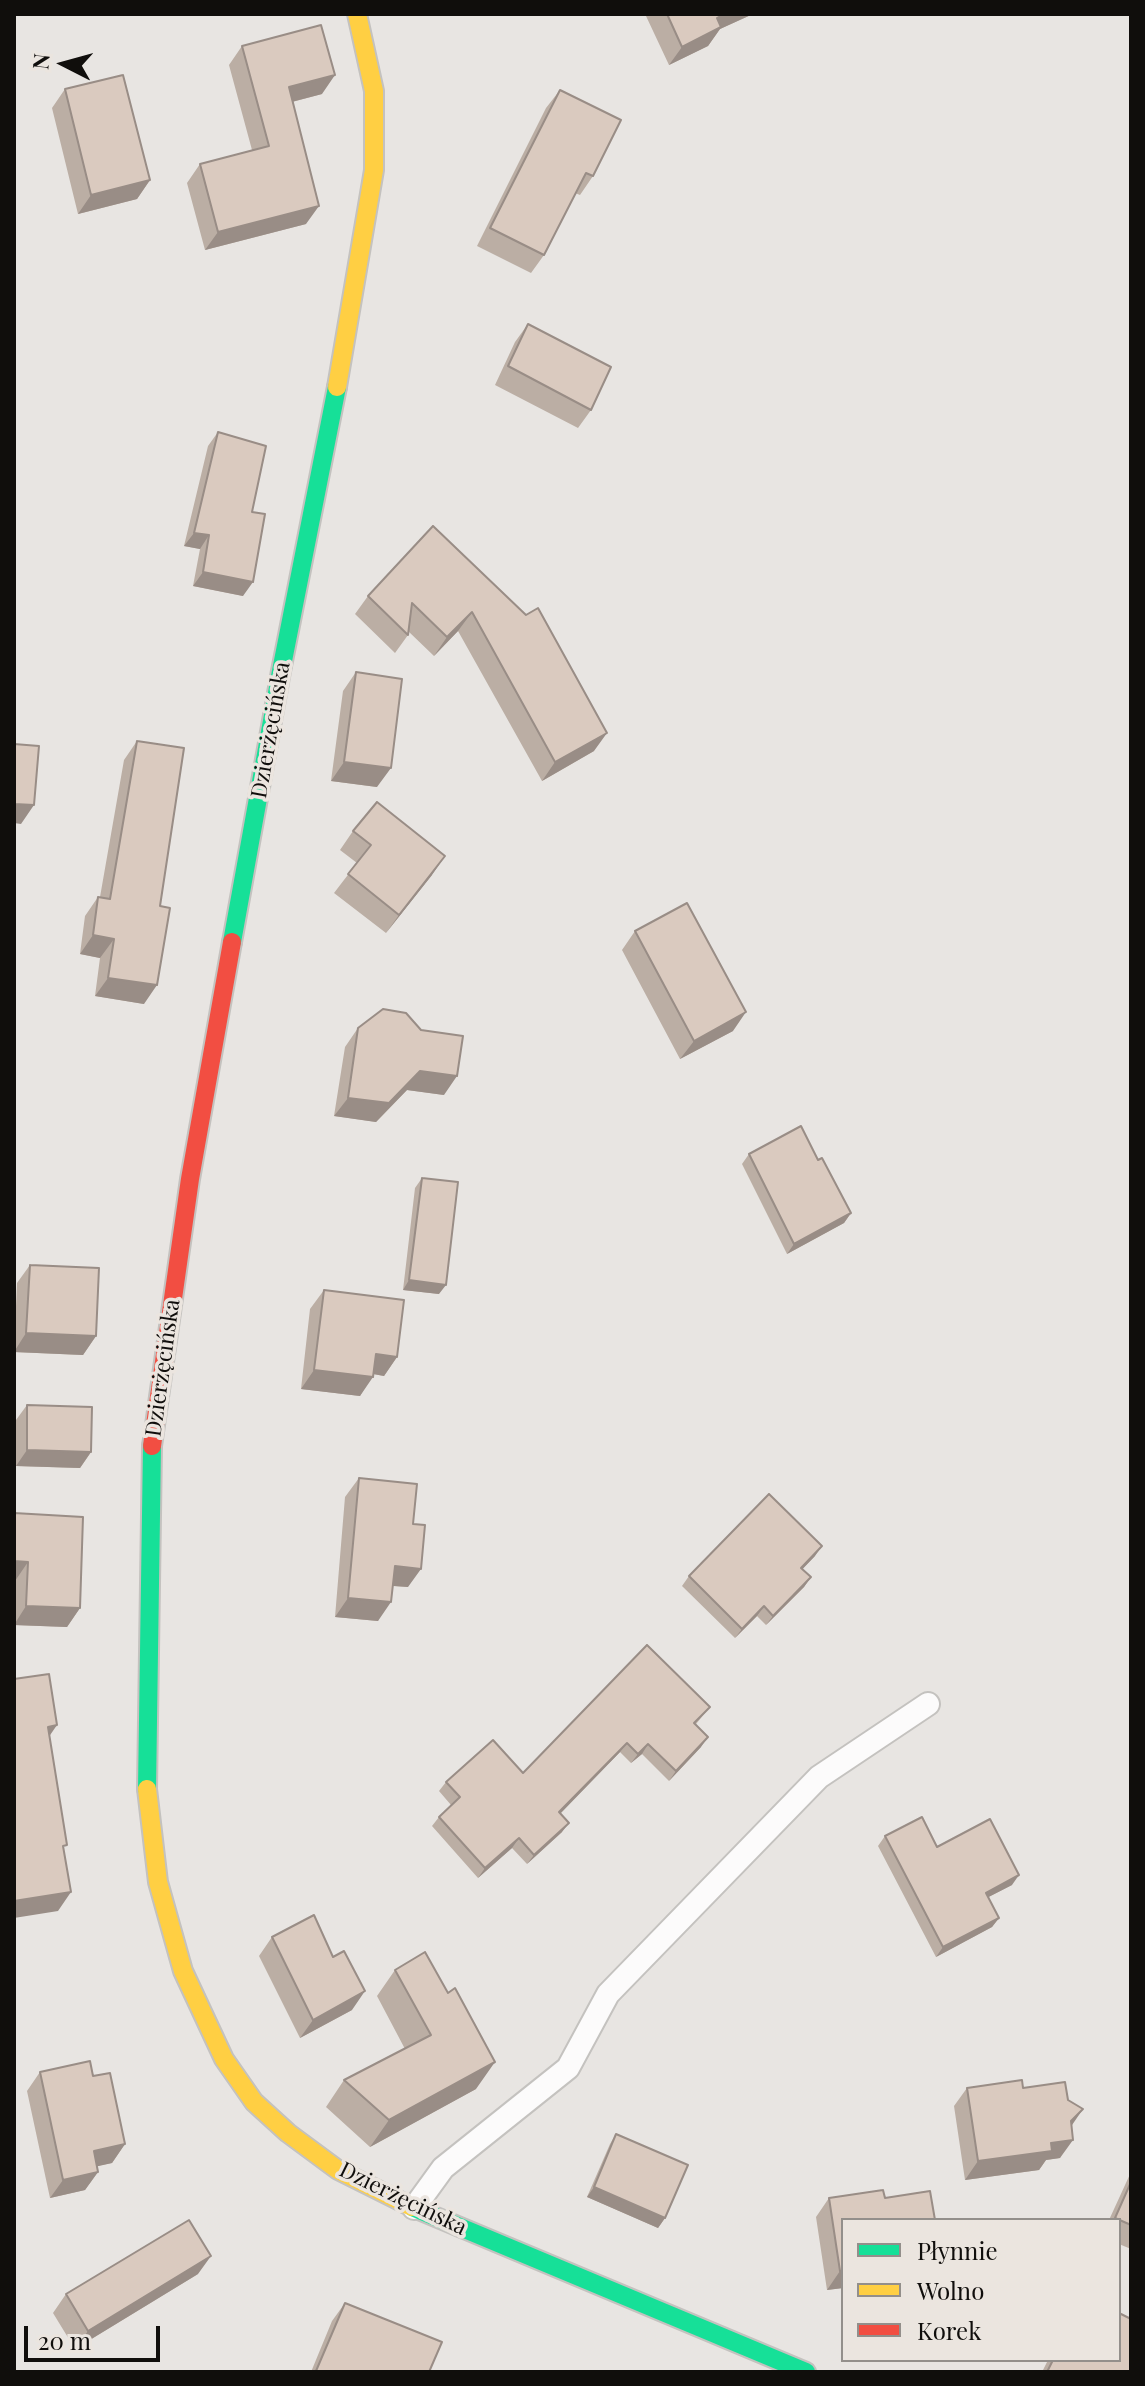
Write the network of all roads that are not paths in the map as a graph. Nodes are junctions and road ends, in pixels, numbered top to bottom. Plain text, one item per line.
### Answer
1 (357, 14) edge
2 (928, 1704) dead end
3 (414, 2208) junction
4 (806, 2372) edge

1 - 3 street, Dzierżęcińska
2 - 3 lane
3 - 4 street, Dzierżęcińska

